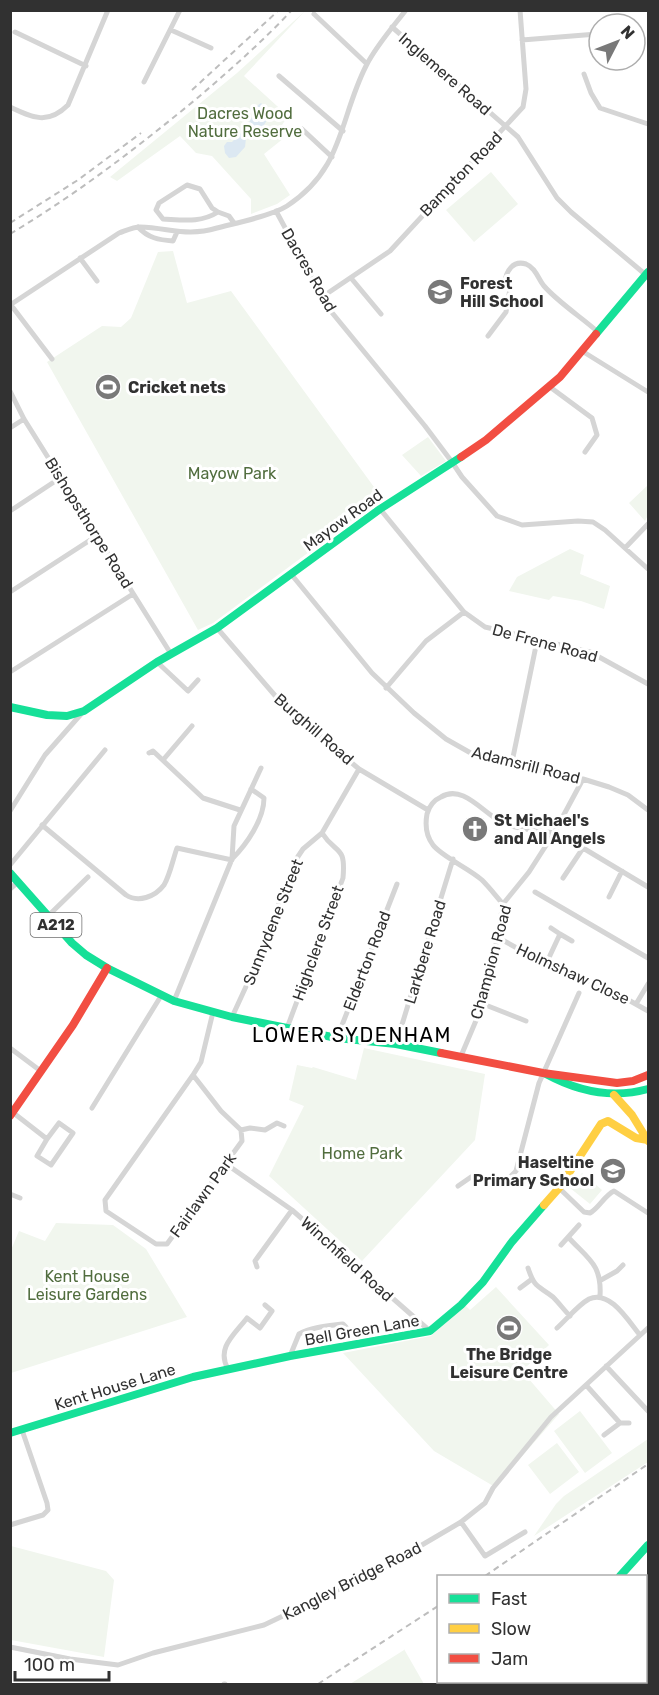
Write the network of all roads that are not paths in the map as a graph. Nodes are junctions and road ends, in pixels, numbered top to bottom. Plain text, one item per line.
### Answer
1 (108, 10) edge
2 (180, 10) edge
3 (406, 10) edge
4 (520, 10) edge
5 (314, 14) dead end
6 (392, 27) junction
7 (171, 30) junction
8 (15, 32) dead end
9 (587, 35) edge
10 (522, 40) junction
11 (211, 48) dead end
12 (367, 64) junction
13 (86, 66) junction
14 (584, 74) dead end
15 (279, 76) dead end
16 (144, 82) dead end
17 (10, 107) edge
18 (648, 124) edge
19 (506, 126) junction
20 (302, 129) dead end
21 (343, 131) junction
22 (332, 157) junction
23 (276, 211) junction
24 (219, 212) junction
25 (234, 223) junction
26 (138, 227) junction
27 (177, 232) junction
28 (80, 258) junction
29 (647, 273) edge
30 (351, 278) junction
31 (97, 280) dead end
32 (321, 297) junction
33 (11, 305) edge
34 (381, 314) dead end
35 (598, 332) junction
36 (488, 336) dead end
37 (582, 351) junction
38 (52, 359) dead end
39 (550, 387) junction
40 (10, 390) edge
41 (648, 392) edge
42 (24, 419) junction
43 (10, 428) edge
44 (585, 452) dead end
45 (452, 462) junction
46 (60, 478) junction
47 (380, 509) junction
48 (10, 511) edge
49 (648, 524) edge
50 (98, 535) junction
51 (625, 548) junction
52 (648, 569) edge
53 (291, 574) junction
54 (10, 592) edge
55 (134, 594) junction
56 (464, 612) junction
57 (217, 628) junction
58 (537, 641) junction
59 (171, 654) junction
60 (157, 662) junction
61 (10, 672) edge
62 (198, 680) dead end
63 (648, 684) edge
64 (386, 688) junction
65 (10, 707) edge
66 (84, 711) junction
67 (192, 726) dead end
68 (105, 750) dead end
69 (149, 753) dead end
70 (163, 760) junction
71 (512, 762) junction
72 (261, 768) dead end
73 (359, 769) junction
74 (583, 779) junction
75 (251, 789) junction
76 (240, 810) junction
77 (428, 810) junction
78 (648, 810) edge
79 (10, 811) edge
80 (42, 825) junction
81 (322, 833) junction
82 (554, 833) junction
83 (232, 859) junction
84 (453, 859) junction
85 (10, 865) edge
86 (622, 871) junction
87 (10, 873) edge
88 (88, 877) dead end
89 (563, 878) dead end
90 (18, 882) junction
91 (397, 884) dead end
92 (648, 887) edge
93 (10, 889) edge
94 (535, 892) dead end
95 (609, 897) dead end
96 (503, 904) junction
97 (48, 916) junction
98 (551, 928) dead end
99 (560, 934) junction
100 (497, 938) junction
101 (572, 941) dead end
102 (648, 958) edge
103 (546, 964) junction
104 (107, 968) junction
105 (648, 984) edge
106 (579, 993) dead end
107 (161, 996) junction
108 (174, 1001) junction
109 (483, 1004) junction
110 (636, 1004) junction
111 (648, 1011) edge
112 (213, 1012) junction
113 (232, 1017) junction
114 (526, 1021) dead end
115 (287, 1028) junction
116 (337, 1038) junction
117 (396, 1044) junction
118 (10, 1048) edge
119 (461, 1056) junction
120 (42, 1072) junction
121 (543, 1073) junction
122 (648, 1075) edge
123 (193, 1076) junction
124 (630, 1081) junction
125 (648, 1089) edge
126 (631, 1093) junction
127 (614, 1095) junction
128 (92, 1108) dead end
129 (11, 1113) edge
130 (632, 1115) junction
131 (284, 1126) dead end
132 (241, 1130) junction
133 (47, 1139) junction
134 (648, 1141) edge
135 (226, 1164) junction
136 (458, 1186) dead end
137 (559, 1188) junction
138 (10, 1194) edge
139 (20, 1198) dead end
140 (292, 1210) junction
141 (648, 1213) edge
142 (579, 1225) dead end
143 (568, 1237) junction
144 (561, 1245) dead end
145 (623, 1265) dead end
146 (256, 1268) dead end
147 (528, 1268) dead end
148 (532, 1279) junction
149 (601, 1280) junction
150 (520, 1288) dead end
151 (600, 1296) junction
152 (265, 1305) dead end
153 (570, 1316) junction
154 (345, 1327) dead end
155 (557, 1328) dead end
156 (648, 1328) edge
157 (430, 1331) junction
158 (640, 1335) junction
159 (290, 1356) junction
160 (606, 1366) junction
161 (228, 1370) junction
162 (586, 1385) junction
163 (648, 1411) edge
164 (620, 1423) junction
165 (629, 1423) dead end
166 (22, 1431) junction
167 (10, 1433) edge
168 (604, 1434) dead end
169 (461, 1522) junction
170 (10, 1525) edge
171 (525, 1532) dead end
172 (648, 1545) edge
173 (621, 1575) edge
174 (10, 1647) edge

1 - 13 street
2 - 7 street
3 - 6 street, Dacres Road
4 - 10 street, Bampton Road
5 - 12 street
6 - 12 street, Dacres Road
6 - 19 street, Inglemere Road
7 - 11 street
7 - 16 street
8 - 13 street
9 - 10 street
10 - 19 street, Bampton Road
12 - 21 street, Dacres Road
13 - 17 street
14 - 18 street
15 - 21 street
19 - 29 street, Inglemere Road
19 - 30 street, Bampton Road
20 - 22 street
21 - 22 street, Dacres Road
22 - 23 street, Dacres Road
23 - 25 street
23 - 32 street, Dacres Road
24 - 24 street
24 - 25 street
25 - 27 street
26 - 27 street
26 - 27 street
26 - 28 street
28 - 31 street
28 - 33 street
29 - 35 street, Mayow Road
30 - 32 street, Bampton Road
30 - 34 street
32 - 45 street, Dacres Road
33 - 38 street
35 - 36 street
35 - 37 street, Mayow Road
37 - 39 street, Mayow Road
37 - 41 street
39 - 44 street
39 - 45 street, Mayow Road
40 - 42 street, Bishopsthorpe Road
42 - 43 street
42 - 46 street, Bishopsthorpe Road
45 - 47 street, Mayow Road
45 - 51 street, Dacres Road
46 - 48 street
46 - 50 street, Bishopsthorpe Road
47 - 53 street, Mayow Road
47 - 56 street, De Frene Road
49 - 51 street
50 - 54 street
50 - 55 street, Bishopsthorpe Road
51 - 52 street, Dacres Road
53 - 57 street, Mayow Road
53 - 64 street, Adamsrill Road
55 - 59 street, Bishopsthorpe Road
55 - 61 street
56 - 58 street, De Frene Road
56 - 64 street
57 - 59 street, Mayow Road
57 - 73 street, Burghill Road
58 - 63 street, De Frene Road
58 - 71 street
59 - 60 street, Mayow Road
60 - 62 street
60 - 66 street, Mayow Road
64 - 71 street, Adamsrill Road
65 - 66 street, Mayow Road
66 - 79 street
67 - 70 street
68 - 80 street
69 - 70 street
70 - 76 street
71 - 74 street, Adamsrill Road
72 - 75 street
73 - 77 street, Burghill Road
73 - 81 street
74 - 78 street, Adamsrill Road
74 - 82 street, Champion Road
75 - 76 street
75 - 83 street
76 - 83 street
77 - 82 street
77 - 84 street
80 - 83 street
80 - 85 street
81 - 113 street, Sunnydene Street
81 - 115 street, Highclere Street
82 - 96 street, Champion Road
83 - 108 street
84 - 96 street
84 - 117 street, Larkbere Road
86 - 89 street
86 - 92 street
86 - 95 street
87 - 90 street, A212
88 - 97 street
90 - 93 street
90 - 97 street, A212
91 - 116 street, Elderton Road
94 - 102 street
96 - 100 street, Champion Road
97 - 104 street, A212
98 - 99 street
99 - 101 street
99 - 103 street
100 - 103 street, Holmshaw Close
100 - 109 street, Champion Road
103 - 110 street, Holmshaw Close
104 - 107 street, A212
104 - 120 street
105 - 110 street
106 - 121 street
107 - 108 street, A212
107 - 128 street
108 - 112 street, A212
109 - 114 street
109 - 119 street, Champion Road
110 - 111 street, Holmshaw Close
112 - 113 street, A212
112 - 123 street, Fairlawn Park
113 - 115 street, A212
115 - 116 street, A212
116 - 117 street, A212
117 - 119 street, A212
118 - 120 street
119 - 121 street, A212
120 - 129 street
121 - 124 street, A212
121 - 127 street, A212
121 - 136 street
122 - 124 street, A212
123 - 132 street
123 - 135 street, Fairlawn Park
124 - 126 street
125 - 126 street, A212
126 - 127 street, A212
126 - 130 street
127 - 130 street
129 - 133 street
130 - 134 street
131 - 132 street
132 - 135 street, Fairlawn Park
133 - 133 street
134 - 137 street, Bell Green Lane
135 - 140 street, Winchfield Road
137 - 141 street
137 - 157 street, Bell Green Lane
138 - 139 street
140 - 146 street, Winchfield Road
140 - 157 street, Winchfield Road
142 - 143 street
143 - 144 street
143 - 149 street
145 - 149 street
147 - 148 street
148 - 150 street
148 - 153 street
149 - 151 street
151 - 153 street
151 - 158 street
152 - 161 street
153 - 155 street
154 - 159 street
156 - 158 street, Kangley Bridge Road
157 - 159 street, Bell Green Lane
158 - 160 street, Kangley Bridge Road
159 - 161 street, Bell Green Lane
160 - 162 street, Kangley Bridge Road
160 - 163 street
161 - 166 street, Kent House Lane
162 - 164 street
162 - 169 street, Kangley Bridge Road
164 - 165 street
164 - 168 street
166 - 167 street, Kent House Lane
166 - 170 street
169 - 171 street
169 - 174 street, Kangley Bridge Road
172 - 173 street

